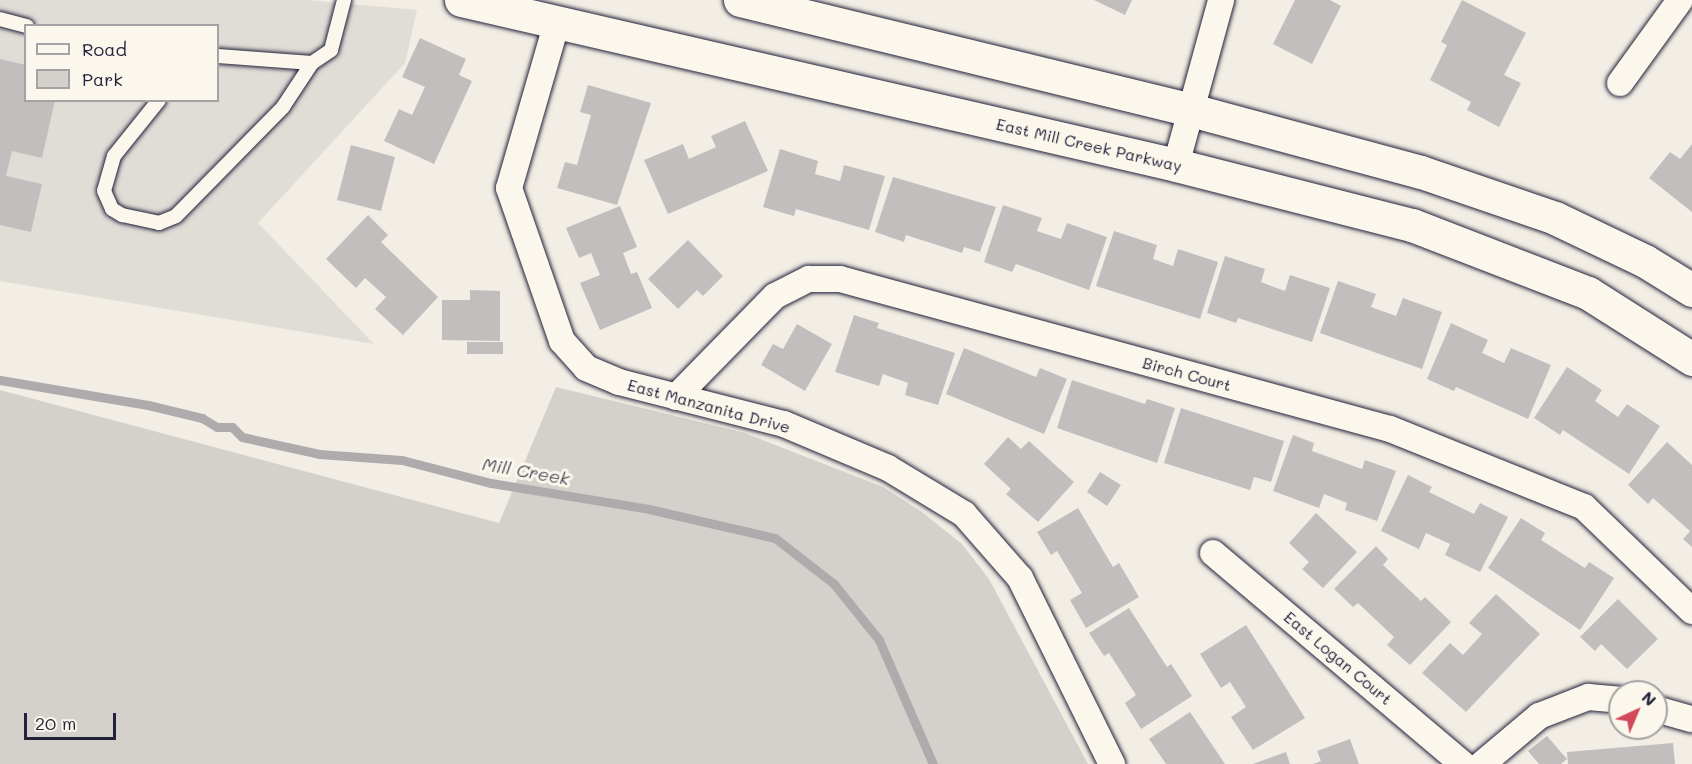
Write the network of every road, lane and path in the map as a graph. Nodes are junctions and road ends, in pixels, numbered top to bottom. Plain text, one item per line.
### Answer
1 (344, 0) edge
2 (461, 0) edge
3 (740, 0) edge
4 (1221, 0) edge
5 (1680, 0) edge
6 (0, 19) edge
7 (557, 22) junction
8 (24, 25) edge
9 (219, 56) edge
10 (312, 63) junction
11 (1620, 83) dead end
12 (157, 102) edge
13 (1191, 110) junction
14 (1176, 165) junction
15 (1692, 290) edge
16 (1692, 359) edge
17 (676, 397) junction
18 (1213, 553) dead end
19 (1692, 611) edge
20 (1608, 699) edge
21 (1668, 712) edge
22 (1692, 719) edge
23 (1112, 764) edge
24 (1463, 764) edge
25 (1482, 764) edge

1 - 10 lane
2 - 7 street, East Mill Creek Parkway
3 - 13 street
4 - 13 street
5 - 11 street
6 - 8 lane
7 - 14 street, East Mill Creek Parkway
7 - 17 street, East Manzanita Drive
9 - 10 lane
10 - 12 lane
13 - 14 street
13 - 15 street
14 - 16 street, East Mill Creek Parkway
17 - 19 street, Birch Court
17 - 23 street, East Manzanita Drive
18 - 24 street, East Logan Court
20 - 25 street
21 - 22 street

